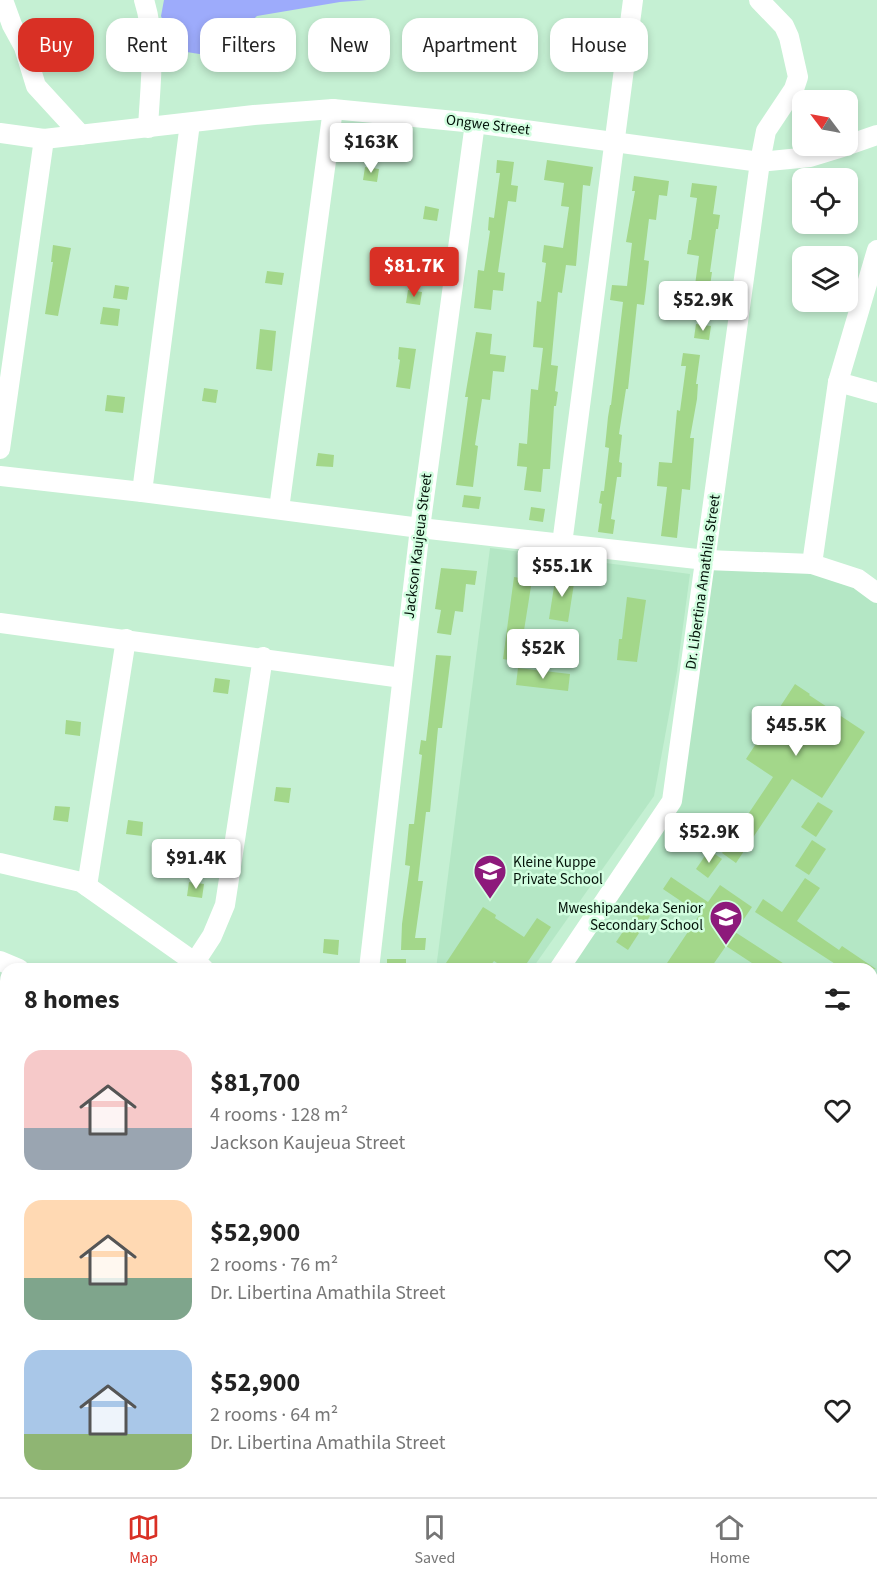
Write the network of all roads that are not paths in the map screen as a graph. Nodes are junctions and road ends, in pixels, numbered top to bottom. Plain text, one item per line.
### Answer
1 (3, 0) edge
2 (145, 0) edge
3 (633, 0) edge
4 (759, 0) edge
5 (333, 110) junction
6 (190, 123) junction
7 (476, 123) junction
8 (148, 128) junction
9 (0, 133) edge
10 (81, 135) junction
11 (877, 135) edge
12 (44, 139) junction
13 (613, 141) junction
14 (858, 141) edge
15 (816, 156) edge
16 (760, 162) junction
17 (877, 250) edge
18 (838, 382) junction
19 (877, 393) edge
20 (0, 449) edge
21 (0, 476) edge
22 (142, 492) junction
23 (279, 509) junction
24 (420, 528) junction
25 (562, 544) junction
26 (706, 560) junction
27 (812, 564) junction
28 (877, 593) edge
29 (0, 623) edge
30 (126, 639) junction
31 (263, 657) junction
32 (402, 678) junction
33 (0, 863) edge
34 (87, 886) junction
35 (195, 963) edge
36 (200, 963) edge
37 (370, 963) edge
38 (563, 963) edge

1 - 10 street
2 - 8 street
3 - 13 street
4 - 16 street, Dr. Libertina Amathila Street
5 - 6 street, Ongwe Street
5 - 7 street, Ongwe Street
5 - 23 street
6 - 8 street, Ongwe Street
6 - 22 street
7 - 13 street, Ongwe Street
7 - 24 street, Jackson Kaujeua Street
8 - 10 street, Ongwe Street
9 - 12 street, Ongwe Street
10 - 12 street, Ongwe Street
11 - 14 street, Ongwe Street
12 - 20 street
13 - 16 street, Ongwe Street
13 - 25 street
15 - 16 street, Ongwe Street
16 - 26 street, Dr. Libertina Amathila Street
17 - 18 street
18 - 19 street
18 - 27 street
21 - 22 street
22 - 23 street
23 - 24 street
24 - 25 street
24 - 32 street, Jackson Kaujeua Street
25 - 26 street
26 - 27 street
26 - 38 street, Dr. Libertina Amathila Street
27 - 28 street
29 - 30 street
30 - 31 street
30 - 34 street
31 - 32 street
31 - 36 street
32 - 37 street, Jackson Kaujeua Street
33 - 34 street
34 - 35 street

